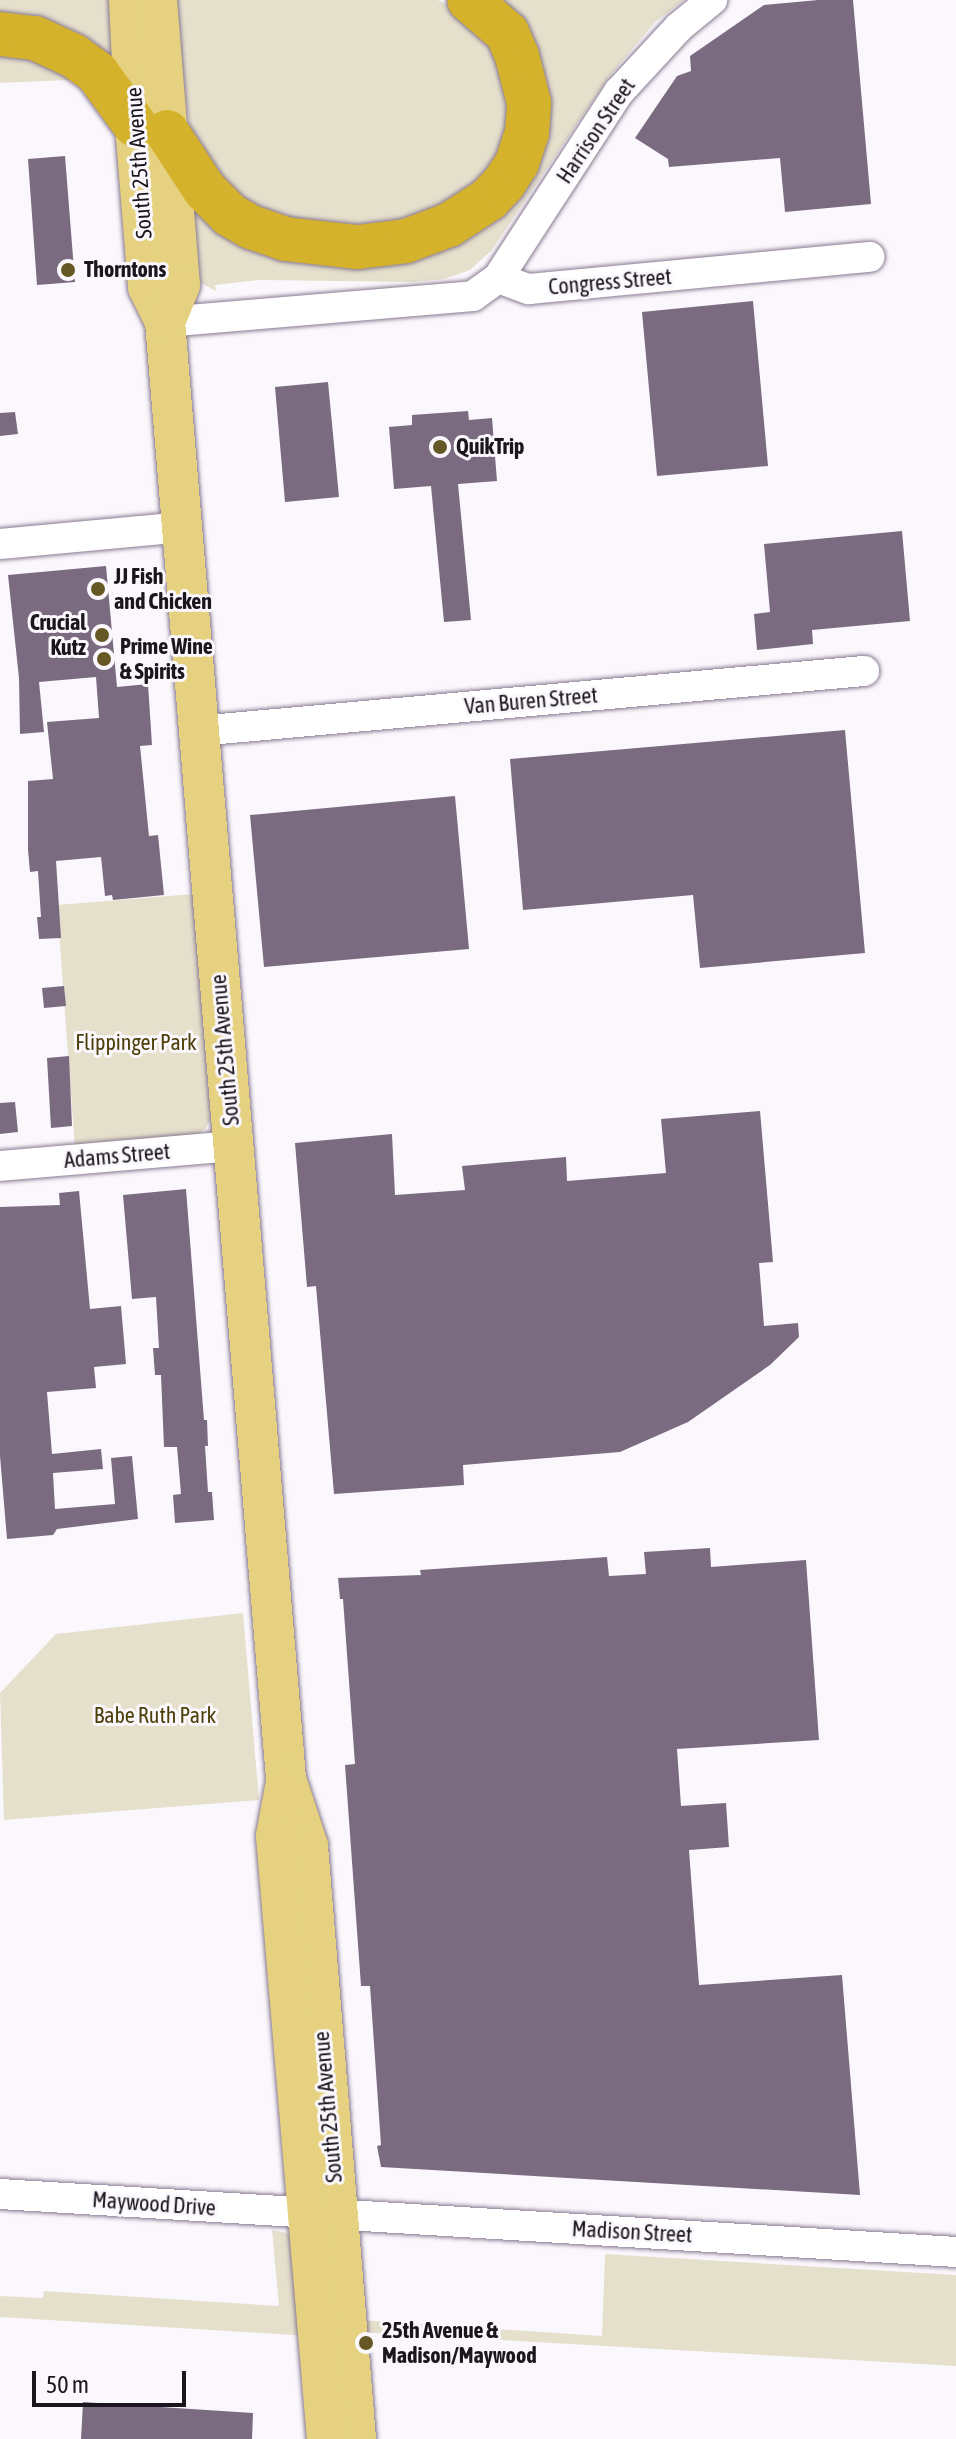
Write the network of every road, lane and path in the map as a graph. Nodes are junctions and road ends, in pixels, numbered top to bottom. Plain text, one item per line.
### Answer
1 (469, 0) edge
2 (712, 0) edge
3 (144, 8) edge
4 (0, 34) edge
5 (151, 128) junction
6 (870, 257) dead end
7 (498, 278) junction
8 (165, 322) junction
9 (182, 527) junction
10 (0, 544) edge
11 (864, 671) dead end
12 (198, 731) junction
13 (233, 1146) junction
14 (0, 1166) edge
15 (0, 2194) edge
16 (323, 2214) junction
17 (956, 2252) edge
18 (327, 2439) edge
19 (356, 2439) edge

1 - 5 highway
2 - 7 street, Harrison Street
3 - 5 main road, South 25th Avenue
4 - 5 highway
5 - 8 main road, South 25th Avenue
6 - 7 street, Congress Street
7 - 8 street
8 - 9 main road, South 25th Avenue
9 - 10 street
9 - 12 main road, South 25th Avenue
11 - 12 street, Van Buren Street
12 - 13 main road, South 25th Avenue
13 - 14 street, Adams Street
13 - 16 main road, South 25th Avenue
15 - 16 street, Maywood Drive
16 - 17 street, Madison Street
16 - 18 main road, South 25th Avenue
16 - 19 main road, South 25th Avenue

